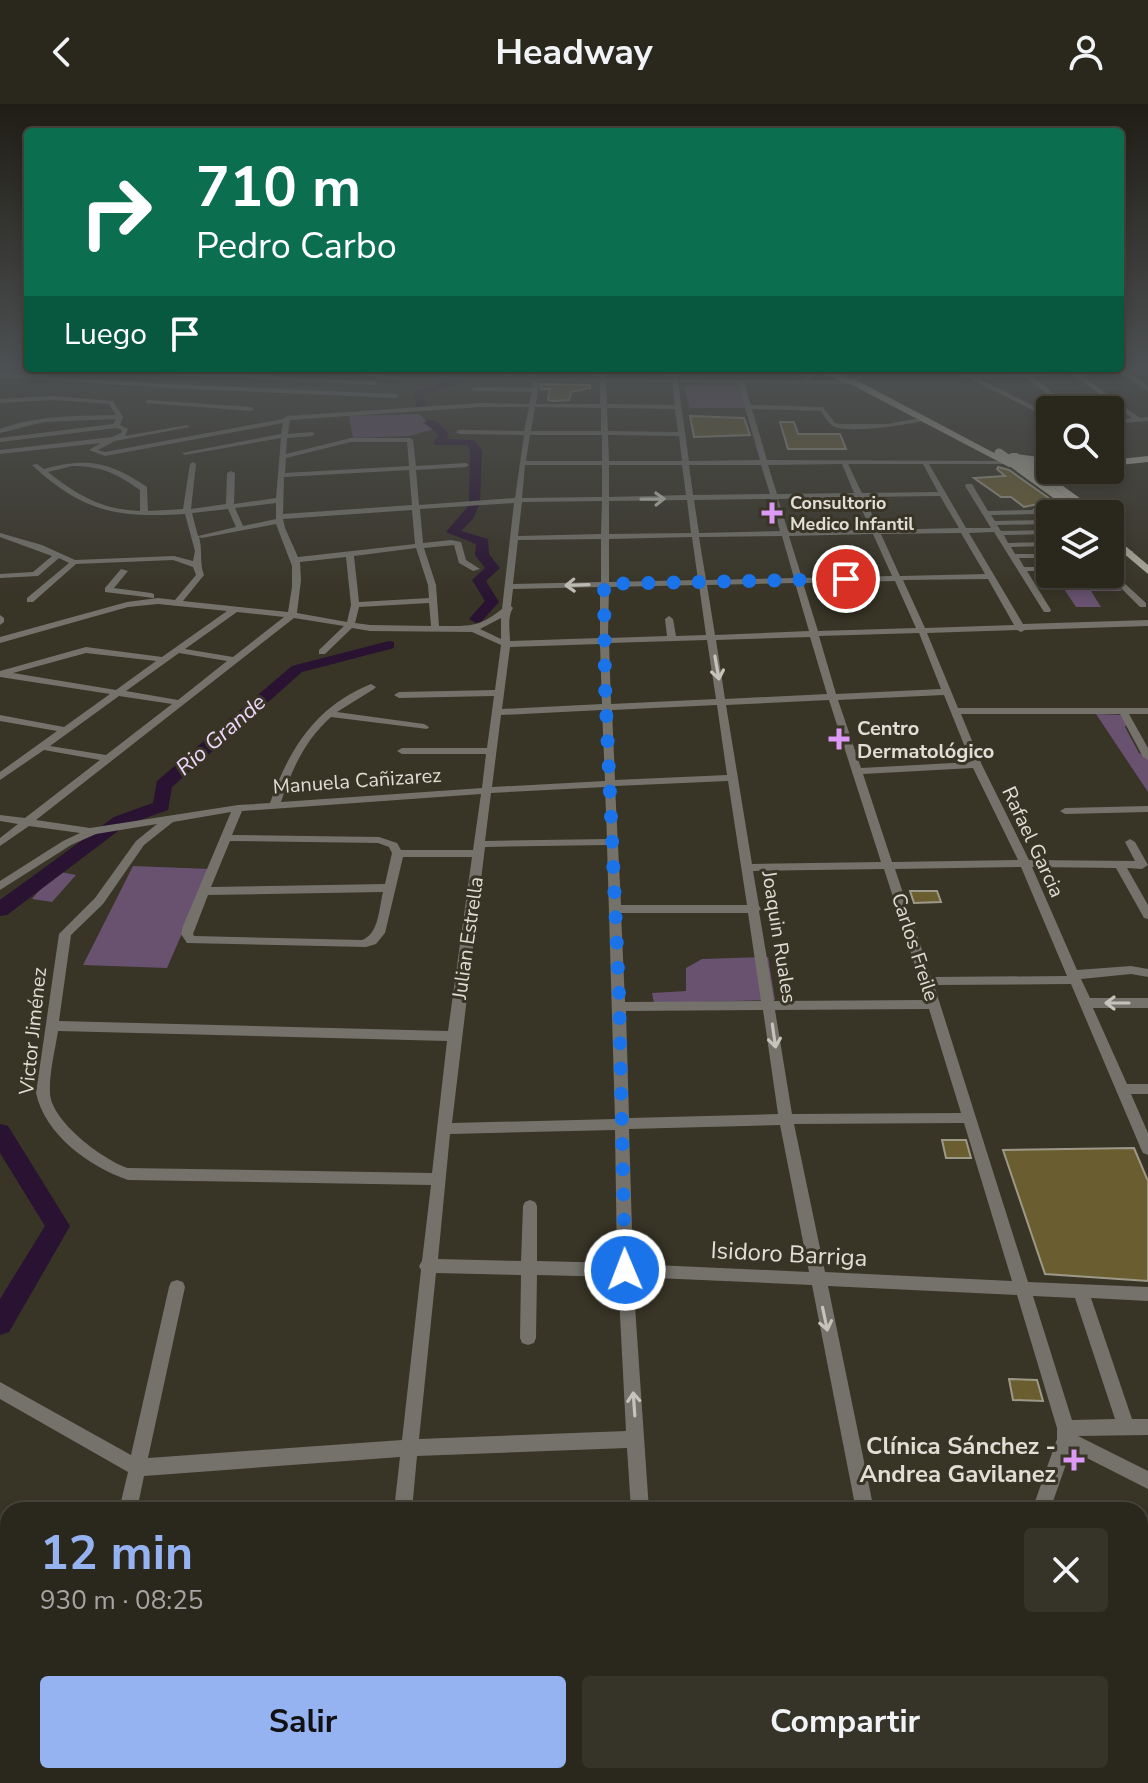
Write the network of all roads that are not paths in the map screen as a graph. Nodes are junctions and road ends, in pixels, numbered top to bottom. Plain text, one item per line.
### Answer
1 (49, 446) edge
2 (101, 446) edge
3 (149, 446) edge
4 (223, 446) edge
5 (283, 446) edge
6 (326, 446) edge
7 (409, 446) edge
8 (525, 446) edge
9 (604, 446) edge
10 (684, 446) edge
11 (759, 446) edge
12 (978, 446) edge
13 (986, 446) edge
14 (996, 446) edge
15 (0, 452) edge
16 (185, 453) dead end
17 (999, 453) junction
18 (1148, 456) edge
19 (283, 457) junction
20 (1124, 458) edge
21 (1023, 459) junction
22 (1036, 461) edge
23 (606, 462) junction
24 (1008, 462) junction
25 (1036, 462) edge
26 (522, 463) junction
27 (686, 463) junction
28 (193, 464) dead end
29 (764, 464) junction
30 (466, 465) dead end
31 (845, 465) junction
32 (926, 465) junction
33 (411, 468) junction
34 (1036, 469) edge
35 (231, 473) dead end
36 (283, 475) junction
37 (1057, 484) edge
38 (969, 486) dead end
39 (944, 494) junction
40 (857, 495) junction
41 (773, 497) junction
42 (691, 499) junction
43 (280, 500) junction
44 (519, 500) junction
45 (604, 500) junction
46 (1060, 500) edge
47 (1063, 500) edge
48 (1078, 500) edge
49 (230, 505) junction
50 (187, 509) junction
51 (417, 509) junction
52 (1036, 512) edge
53 (144, 513) junction
54 (986, 513) junction
55 (279, 519) junction
56 (1036, 524) edge
57 (241, 529) junction
58 (995, 529) junction
59 (964, 531) junction
60 (1036, 531) edge
61 (874, 532) junction
62 (784, 533) junction
63 (0, 535) edge
64 (695, 535) junction
65 (202, 536) dead end
66 (605, 536) junction
67 (1124, 536) edge
68 (516, 538) junction
69 (24, 542) junction
70 (0, 544) edge
71 (1036, 544) edge
72 (419, 545) junction
73 (1006, 545) junction
74 (1124, 548) edge
75 (1124, 553) edge
76 (1130, 553) junction
77 (350, 554) junction
78 (58, 555) junction
79 (1013, 556) junction
80 (1036, 556) edge
81 (1148, 556) edge
82 (296, 560) junction
83 (74, 562) junction
84 (196, 565) junction
85 (476, 569) dead end
86 (1021, 569) junction
87 (1036, 569) edge
88 (124, 571) dead end
89 (1148, 571) edge
90 (0, 576) edge
91 (991, 576) junction
92 (895, 577) junction
93 (797, 580) junction
94 (703, 582) junction
95 (604, 584) junction
96 (1124, 586) edge
97 (511, 587) junction
98 (30, 600) dead end
99 (434, 600) junction
100 (179, 601) junction
101 (355, 605) junction
102 (1143, 605) dead end
103 (509, 608) junction
104 (235, 609) junction
105 (1047, 610) dead end
106 (292, 615) junction
107 (669, 619) dead end
108 (1143, 624) edge
109 (350, 625) junction
110 (435, 626) junction
111 (473, 629) junction
112 (1021, 629) junction
113 (922, 631) junction
114 (815, 633) junction
115 (1148, 634) edge
116 (711, 637) junction
117 (672, 638) junction
118 (0, 640) edge
119 (604, 641) junction
120 (506, 644) junction
121 (176, 650) junction
122 (322, 652) dead end
123 (161, 659) junction
124 (236, 660) junction
125 (0, 674) edge
126 (371, 687) dead end
127 (117, 691) junction
128 (946, 692) junction
129 (499, 693) junction
130 (399, 695) dead end
131 (832, 696) junction
132 (722, 701) junction
133 (181, 703) junction
134 (606, 707) junction
135 (956, 711) junction
136 (1123, 711) junction
137 (1148, 711) edge
138 (496, 712) junction
139 (328, 714) junction
140 (0, 718) edge
141 (424, 727) dead end
142 (66, 730) junction
143 (41, 747) junction
144 (402, 751) dead end
145 (492, 751) junction
146 (1148, 757) edge
147 (110, 759) junction
148 (0, 765) edge
149 (977, 765) junction
150 (14, 767) junction
151 (857, 771) junction
152 (0, 777) edge
153 (733, 778) junction
154 (610, 782) junction
155 (486, 790) junction
156 (275, 803) junction
157 (238, 808) junction
158 (1148, 809) edge
159 (1065, 811) dead end
160 (0, 818) edge
161 (169, 821) junction
162 (27, 823) junction
163 (93, 831) junction
164 (224, 838) junction
165 (613, 842) junction
166 (1130, 842) dead end
167 (0, 843) edge
168 (480, 849) junction
169 (398, 853) junction
170 (1025, 863) junction
171 (1120, 865) junction
172 (889, 867) junction
173 (748, 868) junction
174 (0, 886) edge
175 (389, 888) junction
176 (203, 891) junction
177 (615, 909) junction
178 (755, 909) junction
179 (1148, 915) edge
180 (1148, 973) edge
181 (1074, 977) junction
182 (927, 981) junction
183 (1087, 1003) junction
184 (1148, 1003) edge
185 (934, 1004) junction
186 (770, 1005) junction
187 (619, 1007) junction
188 (55, 1026) junction
189 (454, 1036) junction
190 (1124, 1089) junction
191 (1148, 1089) edge
192 (970, 1118) junction
193 (786, 1119) junction
194 (621, 1124) junction
195 (445, 1129) junction
196 (1148, 1149) edge
197 (439, 1179) junction
198 (530, 1206) dead end
199 (427, 1266) junction
200 (528, 1267) junction
201 (625, 1270) junction
202 (817, 1280) junction
203 (177, 1287) dead end
204 (1024, 1290) junction
205 (1081, 1293) junction
206 (1148, 1294) edge
207 (528, 1338) dead end
208 (0, 1390) edge
209 (1126, 1427) junction
210 (1148, 1427) edge
211 (1066, 1434) junction
212 (636, 1439) junction
213 (408, 1448) junction
214 (137, 1468) junction
215 (1148, 1480) edge
216 (130, 1502) edge
217 (404, 1502) edge
218 (640, 1502) edge
219 (863, 1502) edge
220 (1044, 1502) edge

1 - 15 street
2 - 3 street
4 - 16 street
5 - 19 street
6 - 19 street
7 - 33 street
8 - 26 street, Julian Estrella
9 - 23 street
10 - 27 street, Joaquin Ruales
11 - 29 street, Carlos Freile
12 - 24 main road
13 - 17 main road
14 - 21 main road
17 - 25 main road, bridge
17 - 47 main road, bridge
18 - 20 main road
19 - 36 street
21 - 22 main road
21 - 24 main road
21 - 34 main road
23 - 26 street
23 - 27 street
23 - 45 street
24 - 32 street
24 - 46 main road
26 - 44 street, Julian Estrella
27 - 29 street
27 - 42 street, Joaquin Ruales
28 - 50 street
29 - 31 street
29 - 41 street, Carlos Freile
30 - 33 street
31 - 32 street
31 - 40 street, Rafael Garcia
32 - 39 street
33 - 36 street
33 - 51 street
35 - 49 street
36 - 43 street
37 - 48 main road
38 - 54 street
39 - 40 street
39 - 59 street
40 - 41 street
40 - 61 street, Rafael Garcia
41 - 42 street
41 - 62 street, Carlos Freile
45 -> 42 street
42 - 64 street, Joaquin Ruales
43 - 49 street
43 - 55 street
44 - 45 street
44 - 51 street
44 - 68 street, Julian Estrella
45 - 66 street
49 - 50 street
49 - 57 street
50 - 53 street
50 - 84 street
51 - 55 street
51 - 72 street
52 - 54 street
53 - 53 street
54 - 58 street
55 - 57 street
55 - 82 street
56 - 58 street
57 - 65 street
58 - 59 street
58 - 60 street
58 - 73 street
59 - 61 street
59 - 91 street
61 - 62 street
61 - 92 street, Rafael Garcia
62 - 64 street
62 - 93 street, Carlos Freile
63 - 69 street
64 - 66 street
64 - 94 street, Joaquin Ruales
66 - 68 street
66 - 95 street
67 - 81 main road
68 - 97 street, Julian Estrella
69 - 70 street
69 - 78 street
71 - 73 street
72 - 77 street
72 - 85 street
72 - 99 street
73 - 79 street
74 - 76 main road
75 - 76 street
76 - 89 main road
77 - 82 street
77 - 101 street
78 - 83 street
78 - 90 street
79 - 80 street
79 - 86 street
82 - 106 street
83 - 84 street
83 - 98 street
84 - 100 street
86 - 87 street
86 - 105 street
88 - 100 street
91 - 92 street
91 - 112 street
92 - 93 street
92 - 113 street, Rafael Garcia
93 - 94 street
93 - 114 street, Carlos Freile
94 - 95 street
94 - 116 street, Joaquin Ruales
95 -> 97 street
95 - 119 street
96 - 102 street
97 - 103 street, Julian Estrella
99 - 101 street
99 - 110 street
100 - 104 street
100 - 118 street
101 - 109 street
103 - 111 street
103 - 120 street, Julian Estrella
104 - 106 street
104 - 121 street
106 - 109 street
106 - 124 street
107 - 117 street
108 - 112 street
108 - 115 street
109 - 110 street
109 - 122 street
110 - 111 street
111 - 120 street
112 - 113 street
113 - 114 street
113 - 128 street, Rafael Garcia
114 - 116 street
114 - 131 street, Carlos Freile
116 - 117 street
116 -> 132 street, Joaquin Ruales
117 - 119 street
119 - 120 street
119 - 134 street
120 - 129 street, Julian Estrella
121 - 123 street
121 - 124 street
123 - 125 street
123 - 127 street
124 - 133 street
125 - 127 street
126 - 139 street
127 - 133 street
127 - 142 street
128 - 131 street
128 - 135 street, Rafael Garcia
129 - 130 street
129 - 138 street, Julian Estrella
131 - 132 street
131 - 151 street, Carlos Freile
132 - 134 street
132 - 153 street, Joaquin Ruales
133 - 147 street
134 - 138 street
134 - 154 street
135 - 136 street
135 - 149 street, Rafael Garcia
136 - 137 street
136 - 146 street
138 - 145 street, Julian Estrella
139 - 141 street
139 - 156 street
140 - 142 street
142 - 143 street
143 - 147 street
143 - 150 street
144 - 145 street
145 - 155 street, Julian Estrella
147 - 162 street
148 - 150 street
149 - 151 street
149 - 170 street, Rafael Garcia
150 - 152 street
151 - 172 street, Carlos Freile
153 - 154 street, Manuela Cañizarez
153 - 173 street, Joaquin Ruales
154 - 155 street, Manuela Cañizarez
154 - 165 street
155 - 156 street, Manuela Cañizarez
155 - 168 street, Julian Estrella
156 - 157 street, Manuela Cañizarez
157 - 161 street, Manuela Cañizarez
157 - 164 street
158 - 159 street
160 - 162 street
161 - 163 street, Manuela Cañizarez
161 - 188 street, Victor Jiménez
162 - 163 street
162 - 167 street
163 - 174 street, Manuela Cañizarez
164 - 169 street
164 - 176 street
165 - 168 street
165 - 177 street
166 - 171 street
168 - 169 street
168 - 189 street, Julian Estrella
169 - 175 street
170 - 171 street
170 - 172 street
170 - 181 street, Rafael Garcia
171 - 179 street
172 - 173 street
172 - 182 street, Carlos Freile
173 - 178 street, Joaquin Ruales
175 - 176 street
175 - 176 street
177 - 178 street
177 - 187 street
178 - 186 street, Joaquin Ruales
180 - 181 street
181 - 182 street
181 - 183 street, Rafael Garcia
182 - 185 street, Carlos Freile
184 -> 183 street
183 - 190 street, Rafael Garcia
185 - 186 street
185 - 192 street, Carlos Freile
186 - 187 street
186 -> 193 street, Joaquin Ruales
187 - 194 street
188 - 189 street
188 - 197 street, Victor Jiménez
189 - 195 street, Julian Estrella
190 - 191 street
190 - 196 street, Rafael Garcia
192 - 193 street
192 - 204 street, Carlos Freile
193 - 194 street
193 - 202 street, Joaquin Ruales
194 - 195 street
194 - 201 street
195 - 197 street, Julian Estrella
197 - 199 street, Julian Estrella
198 - 200 street
199 - 200 street, Isidoro Barriga
199 - 213 street, Julian Estrella
200 - 201 street, Isidoro Barriga
200 - 207 street
201 - 202 street, Isidoro Barriga
212 -> 201 street
202 - 204 street, Isidoro Barriga
202 -> 219 street, Joaquin Ruales
203 - 214 street
204 - 205 street, Isidoro Barriga
204 - 211 street, Carlos Freile
205 - 206 street, Isidoro Barriga
205 - 209 street
208 - 214 street
209 - 210 street
209 - 211 street
211 - 215 street
211 - 220 street
212 - 213 street
212 - 218 street
213 - 214 street
213 - 217 street, Julian Estrella
214 - 216 street

